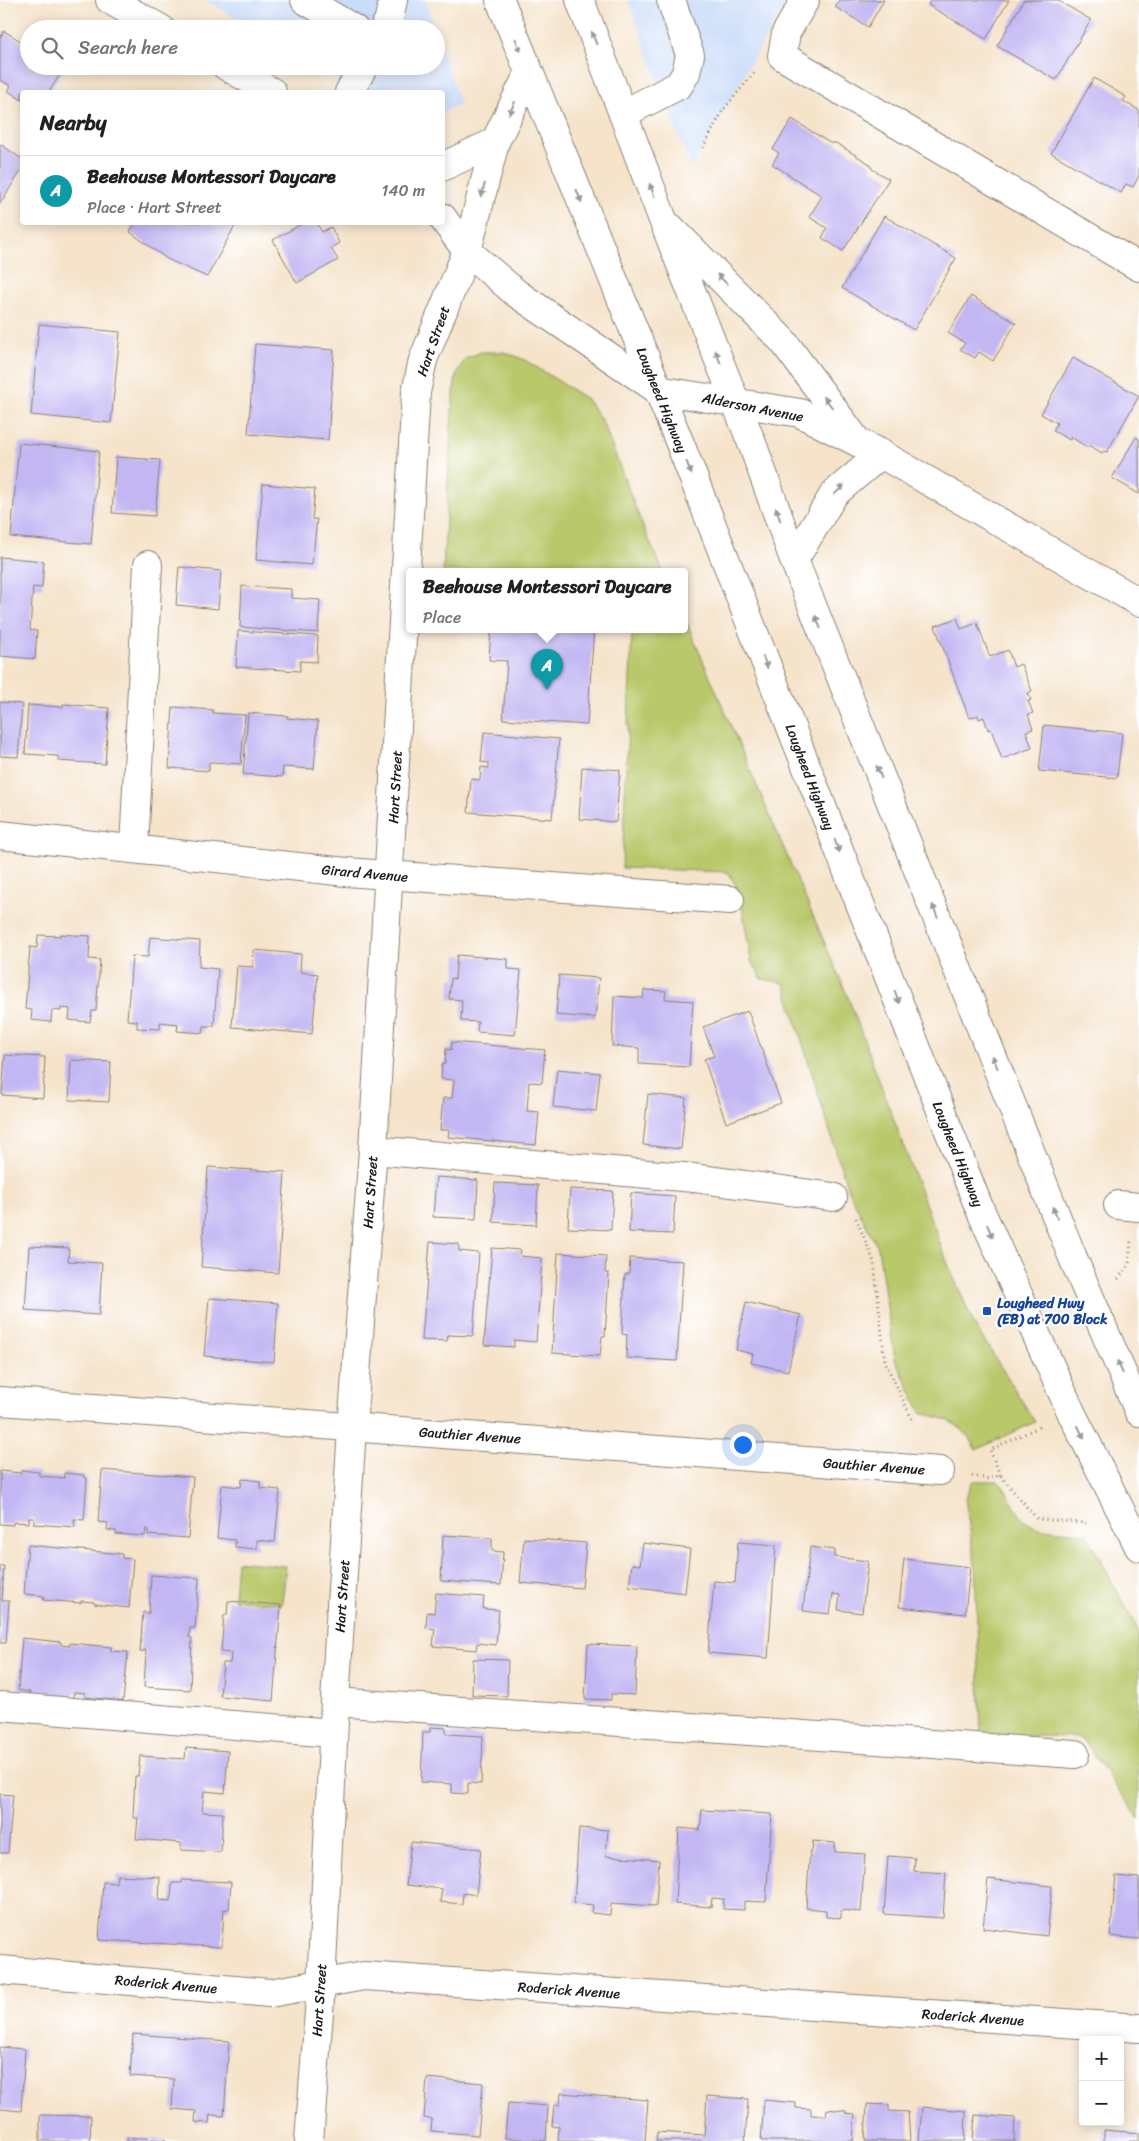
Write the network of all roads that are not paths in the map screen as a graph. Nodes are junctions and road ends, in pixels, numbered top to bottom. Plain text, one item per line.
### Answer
1 (110, 0) edge
2 (305, 0) edge
3 (392, 0) edge
4 (500, 0) edge
5 (580, 0) edge
6 (671, 0) edge
7 (805, 0) edge
8 (144, 20) edge
9 (339, 20) edge
10 (388, 20) edge
11 (529, 73) junction
12 (242, 75) edge
13 (359, 75) edge
14 (268, 90) edge
15 (350, 90) edge
16 (623, 114) junction
17 (495, 142) junction
18 (445, 166) edge
19 (663, 220) junction
20 (445, 221) edge
21 (467, 251) junction
22 (1139, 267) edge
23 (658, 390) junction
24 (736, 402) junction
25 (857, 441) junction
26 (881, 454) junction
27 (794, 560) junction
28 (148, 565) dead end
29 (407, 568) edge
30 (406, 578) edge
31 (1139, 602) edge
32 (0, 835) edge
33 (134, 849) junction
34 (390, 876) junction
35 (730, 900) dead end
36 (373, 1150) junction
37 (833, 1197) road end
38 (0, 1401) edge
39 (1139, 1412) edge
40 (352, 1428) junction
41 (940, 1471) road end
42 (1139, 1547) edge
43 (335, 1702) junction
44 (0, 1706) edge
45 (333, 1732) junction
46 (1075, 1754) dead end
47 (0, 1970) edge
48 (321, 1986) junction
49 (1139, 2028) edge
50 (309, 2141) edge

1 - 8 street
2 - 9 street
3 - 10 street
4 -> 11 street, Lougheed Highway
16 -> 5 street
6 - 16 street
7 - 22 street
11 -> 17 street, Hart Street
11 -> 23 street, Lougheed Highway
12 - 14 street
13 - 15 street
19 -> 16 street
17 - 18 street
17 -> 21 street, Hart Street
24 -> 19 street
25 -> 19 street
20 - 21 street, Alderson Avenue
21 - 23 street, Alderson Avenue
21 - 29 street, Hart Street
23 - 24 street, Alderson Avenue
23 -> 42 street, Lougheed Highway
24 - 25 street, Alderson Avenue
27 -> 24 street
25 - 26 street, Alderson Avenue
27 -> 26 street
26 - 31 street, Alderson Avenue
39 -> 27 street
28 - 33 street
30 - 34 street, Hart Street
32 - 33 street, Girard Avenue
33 - 34 street, Girard Avenue
34 - 35 street, Girard Avenue
34 - 36 street, Hart Street
36 - 37 street
36 - 40 street, Hart Street
38 - 40 street, Gauthier Avenue
40 - 41 street, Gauthier Avenue
40 - 43 street, Hart Street
43 - 45 street, Hart Street
43 - 46 street
44 - 45 street
45 - 48 street, Hart Street
47 - 48 street, Roderick Avenue
48 - 49 street, Roderick Avenue
48 - 50 street, Hart Street

